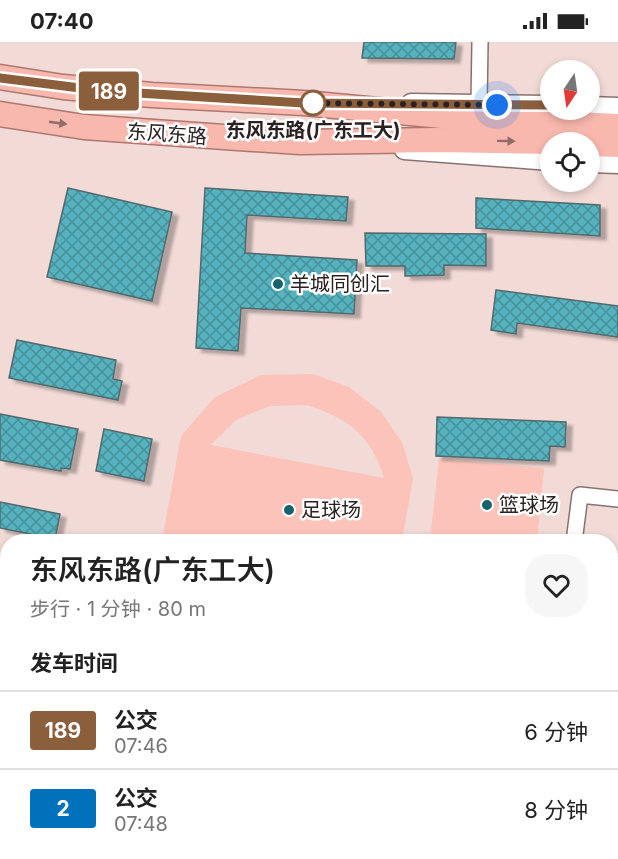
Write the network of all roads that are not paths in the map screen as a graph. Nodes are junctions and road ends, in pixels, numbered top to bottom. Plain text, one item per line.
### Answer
1 (480, 42) edge
2 (0, 78) edge
3 (304, 103) junction
4 (479, 104) junction
5 (540, 105) edge
6 (600, 106) edge
7 (618, 107) edge
8 (0, 114) edge
9 (618, 126) edge
10 (300, 142) junction
11 (540, 142) edge
12 (600, 144) edge
13 (618, 145) edge
14 (540, 160) edge
15 (600, 163) edge
16 (618, 164) edge
17 (618, 499) edge
18 (575, 534) edge

1 - 4 street
2 - 3 highway, 东风东路
3 - 4 street
3 - 9 highway, 东风东路
4 - 5 street
6 - 7 street
8 -> 10 highway, 东风东路
10 -> 11 highway, 东风东路
10 - 14 street
12 - 13 highway
15 - 16 street
17 - 18 street

